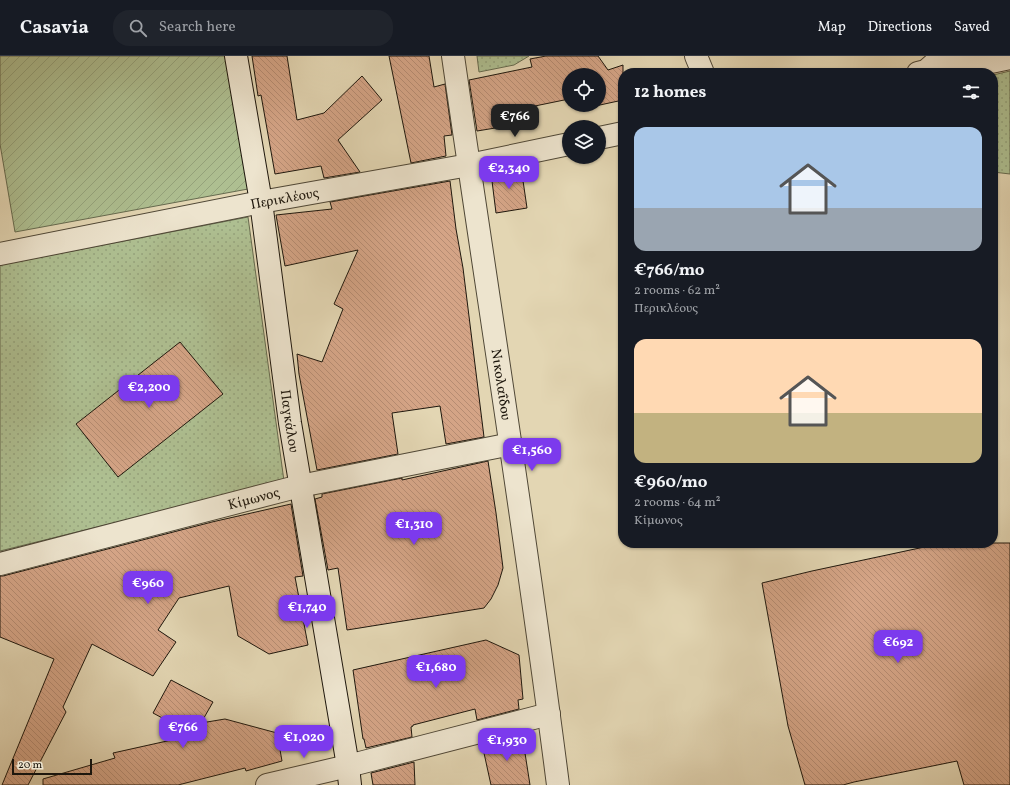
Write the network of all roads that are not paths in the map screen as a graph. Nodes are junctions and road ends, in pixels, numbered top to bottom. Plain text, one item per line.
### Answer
1 (236, 56) edge
2 (453, 56) edge
3 (696, 56) edge
4 (1010, 58) edge
5 (931, 64) edge
6 (701, 68) edge
7 (618, 134) edge
8 (606, 137) edge
9 (562, 145) edge
10 (469, 165) junction
11 (261, 202) junction
12 (0, 254) edge
13 (511, 444) junction
14 (300, 486) junction
15 (0, 564) edge
16 (549, 714) junction
17 (349, 775) edge
18 (267, 785) edge
19 (558, 785) edge

1 - 11 street, Παγκάλου
2 - 10 street, Νικολαΐδου
3 - 6 street
4 - 5 street
7 - 8 street
9 - 10 street, Περικλέους
10 - 11 street, Περικλέους
10 - 13 street, Νικολαΐδου
11 - 12 street, Περικλέους
11 - 14 street, Παγκάλου
13 - 14 street, Κίμωνος
13 - 16 street, Νικολαΐδου
14 - 15 street, Κίμωνος
14 - 17 street, Παγκάλου
16 - 17 street
16 - 19 street, Νικολαΐδου
17 - 18 street

